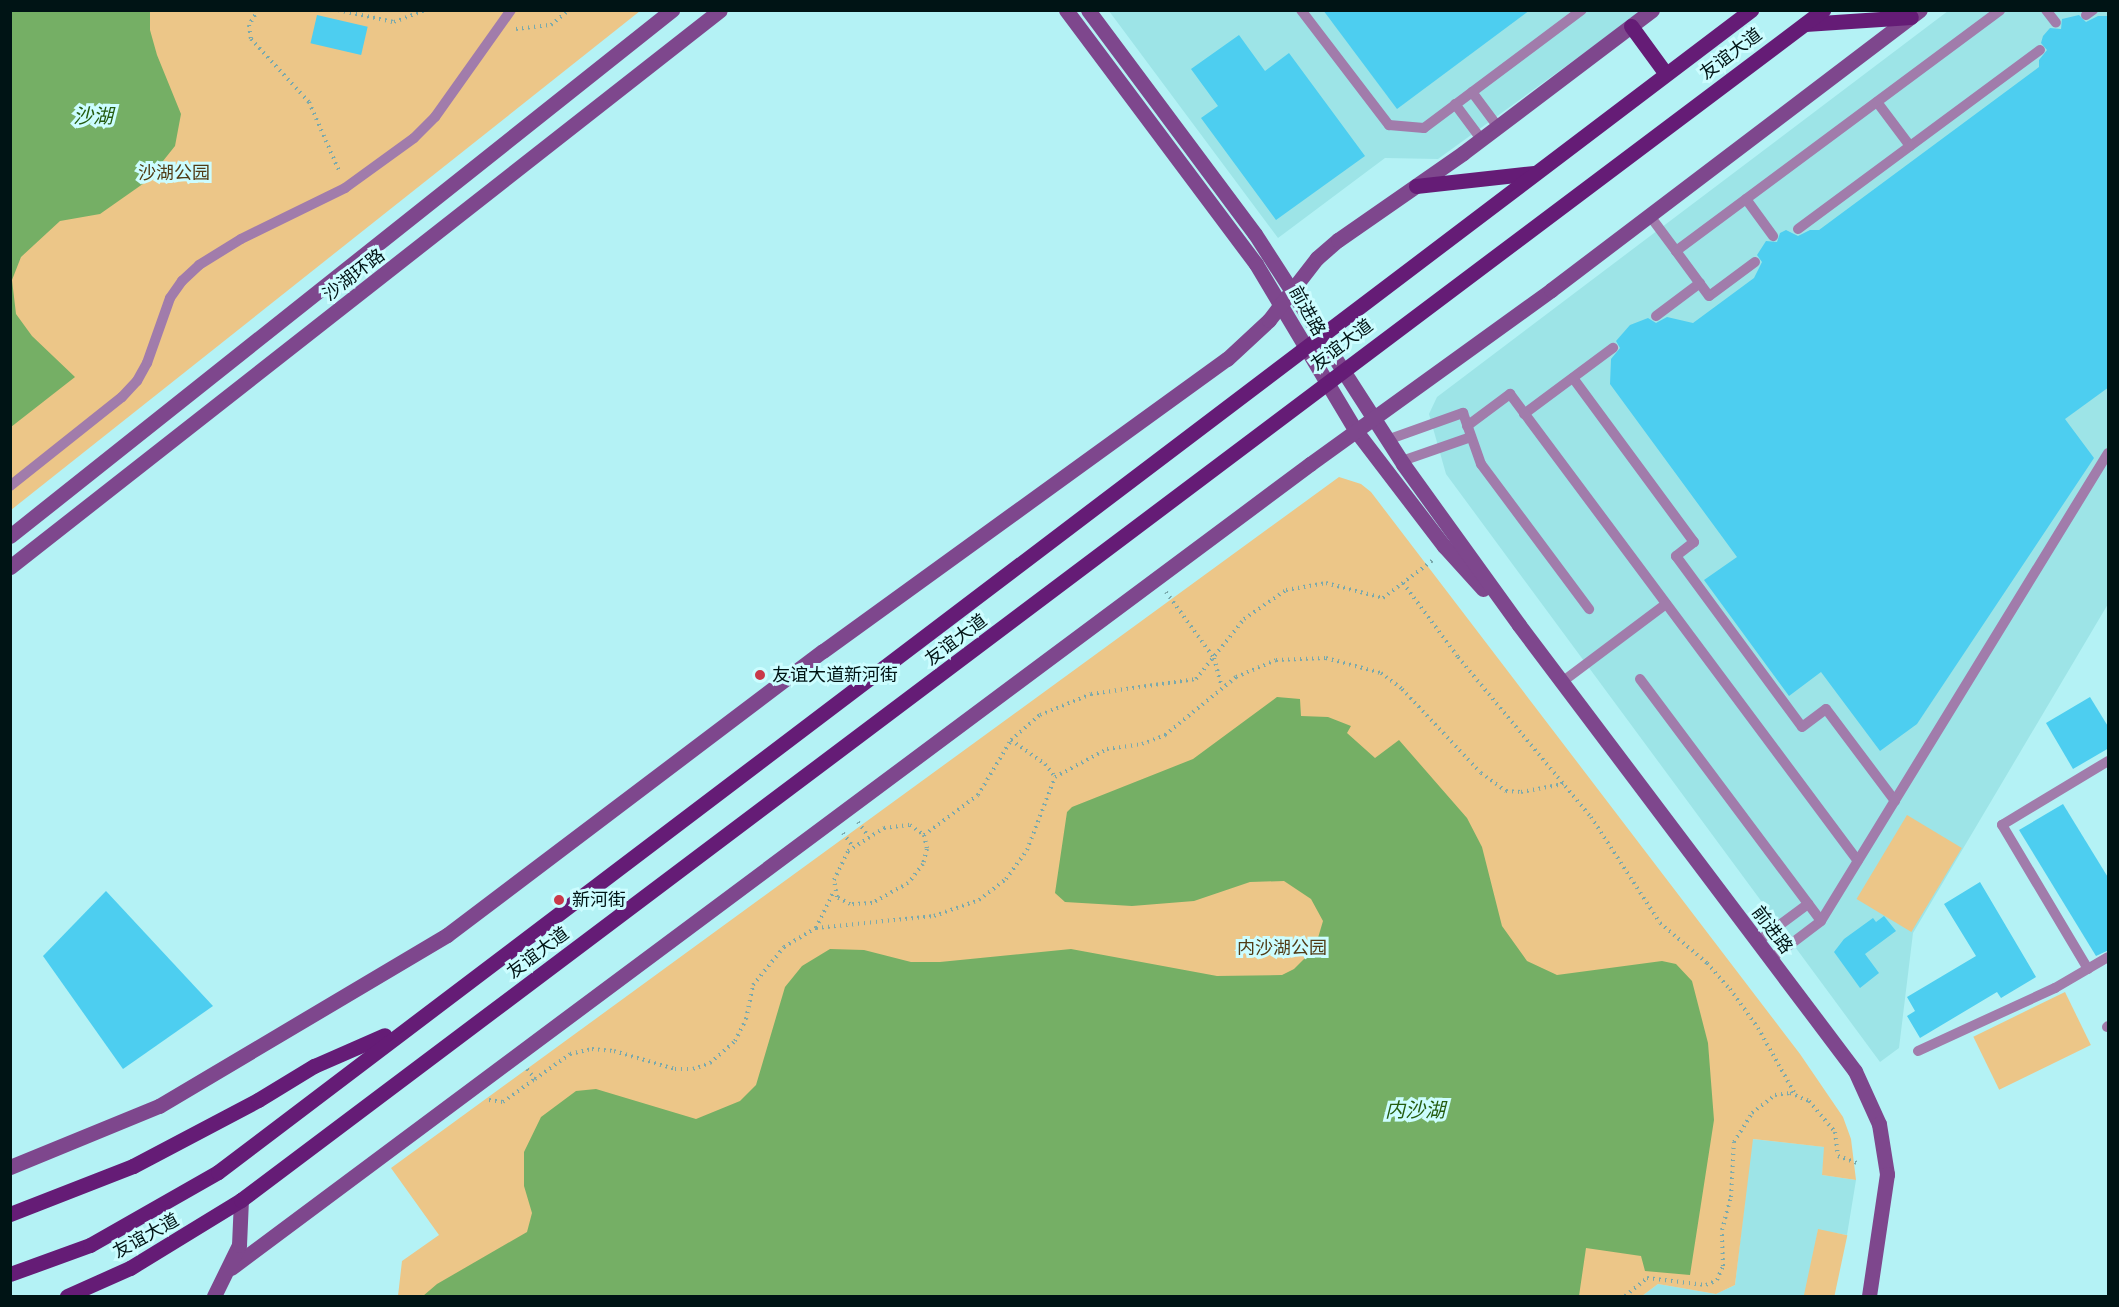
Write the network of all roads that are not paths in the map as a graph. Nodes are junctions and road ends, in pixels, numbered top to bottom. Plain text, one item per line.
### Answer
1 (511, 10) edge
2 (672, 10) edge
3 (720, 10) edge
4 (1066, 10) edge
5 (1088, 10) edge
6 (1301, 10) edge
7 (1582, 10) edge
8 (1652, 10) edge
9 (1751, 10) edge
10 (1823, 10) edge
11 (2000, 10) edge
12 (2046, 10) edge
13 (1916, 14) edge
14 (2056, 23) dead end
15 (1805, 24) junction
16 (1631, 26) junction
17 (2040, 50) dead end
18 (1666, 74) junction
19 (1472, 92) junction
20 (1877, 102) junction
21 (1455, 104) junction
22 (1498, 127) junction
23 (1480, 139) junction
24 (1910, 147) junction
25 (1534, 173) junction
26 (1416, 186) junction
27 (1746, 200) junction
28 (1650, 216) junction
29 (1798, 230) dead end
30 (1773, 236) dead end
31 (1676, 251) junction
32 (1755, 262) dead end
33 (1700, 283) junction
34 (1293, 290) junction
35 (1281, 303) junction
36 (1656, 316) dead end
37 (1321, 334) junction
38 (1304, 346) junction
39 (1613, 348) dead end
40 (1342, 369) junction
41 (1573, 378) junction
42 (1326, 381) junction
43 (1524, 414) junction
44 (1374, 418) junction
45 (1467, 426) junction
46 (1356, 431) junction
47 (1471, 437) junction
48 (1387, 440) junction
49 (2109, 453) edge
50 (1402, 461) junction
51 (10, 486) edge
52 (10, 536) edge
53 (10, 567) edge
54 (1666, 604) junction
55 (1589, 609) dead end
56 (1519, 625) junction
57 (1640, 678) dead end
58 (1562, 682) junction
59 (2109, 761) edge
60 (1895, 801) junction
61 (1858, 861) junction
62 (1808, 904) junction
63 (1821, 921) junction
64 (1757, 942) junction
65 (2109, 957) edge
66 (1771, 959) junction
67 (2088, 969) junction
68 (407, 1026) junction
69 (1918, 1051) dead end
70 (10, 1167) edge
71 (241, 1200) junction
72 (10, 1214) edge
73 (231, 1268) junction
74 (10, 1274) edge
75 (67, 1296) edge
76 (214, 1296) edge
77 (1869, 1296) edge

1 - 51 lane
2 - 52 main road, 沙湖环路
3 - 53 main road, 沙湖环路
4 - 35 main road, 前进路
5 - 34 main road, 前进路
6 - 21 lane
7 - 19 lane
8 - 16 main road
9 - 18 main road, 友谊大道
10 - 15 main road, 友谊大道
11 - 20 lane
12 - 14 lane
13 - 15 main road
13 - 28 main road
15 - 40 main road, 友谊大道
16 - 18 main road
16 - 22 main road
17 - 24 lane
18 - 25 main road, 友谊大道
19 - 21 lane
19 - 22 lane
20 - 24 lane
20 - 27 lane
21 - 23 lane
22 - 23 main road
23 - 26 main road
24 - 29 lane
25 - 26 main road
25 - 37 main road, 友谊大道
26 - 34 main road
27 - 30 lane
27 - 31 lane
28 - 31 lane
28 - 44 main road
31 - 33 lane
32 - 33 lane
33 - 36 lane
34 - 35 main road
34 - 37 main road, 前进路
35 - 38 main road, 前进路
35 - 70 main road
37 - 38 main road, 友谊大道
37 - 40 main road, 前进路
38 - 42 main road, 前进路
38 - 68 main road, 友谊大道
39 - 41 lane
40 - 42 main road, 友谊大道
40 - 44 main road, 前进路
41 - 43 lane
41 - 60 lane
42 - 46 main road, 前进路
42 - 71 main road, 友谊大道
43 - 45 lane
43 - 54 lane
44 - 46 main road
44 - 48 main road, 前进路
45 - 47 lane
45 - 48 lane
46 - 56 main road, 前进路
46 - 73 main road
47 - 50 lane
47 - 55 lane
48 - 50 main road, 前进路
49 - 60 lane
50 - 56 main road, 前进路
54 - 58 lane
54 - 61 lane
56 - 58 main road, 前进路
57 - 62 lane
58 - 64 main road, 前进路
59 - 67 lane
60 - 61 lane
61 - 63 lane
62 - 63 lane
62 - 64 lane
63 - 66 lane
64 - 66 main road, 前进路
65 - 67 lane
66 - 77 main road, 前进路
67 - 69 lane
68 - 72 main road
68 - 74 main road, 友谊大道
71 - 73 main road
71 - 75 main road, 友谊大道
73 - 76 main road

